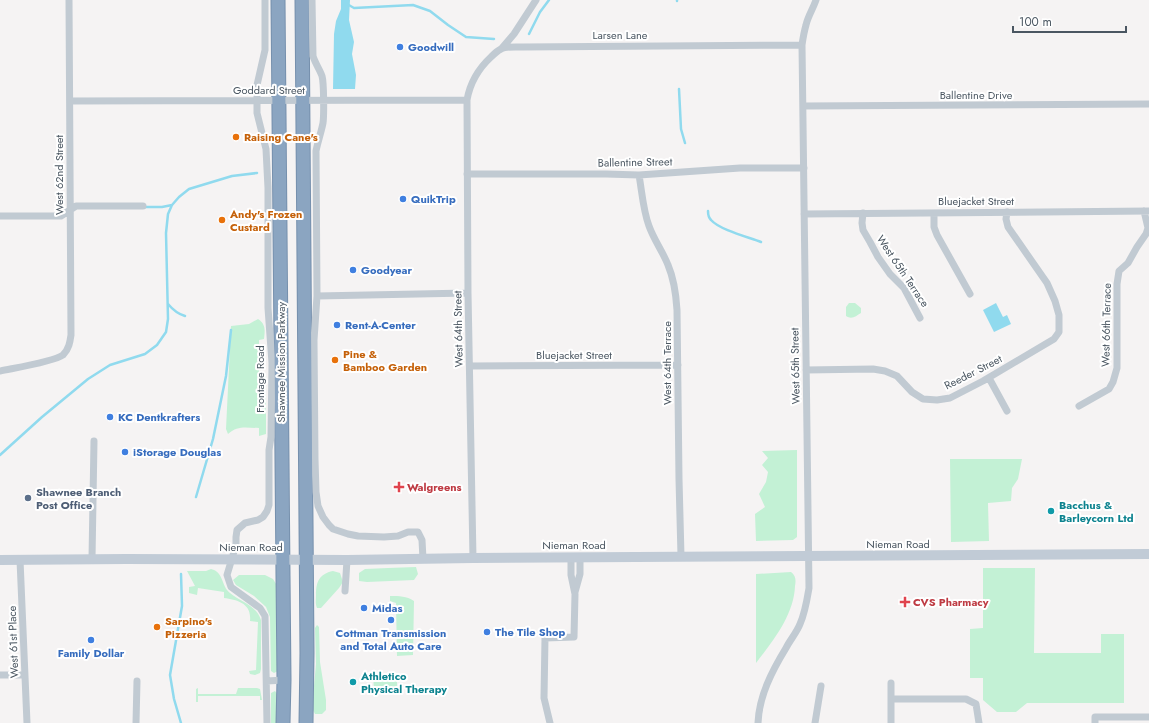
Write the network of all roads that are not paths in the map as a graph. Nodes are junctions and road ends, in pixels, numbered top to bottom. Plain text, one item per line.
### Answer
1 (69, 0) edge
2 (265, 0) edge
3 (278, 0) edge
4 (302, 0) edge
5 (312, 0) edge
6 (536, 0) edge
7 (816, 0) edge
8 (802, 45) junction
9 (502, 48) junction
10 (467, 100) junction
11 (70, 101) junction
12 (257, 101) junction
13 (279, 101) junction
14 (302, 101) junction
15 (323, 101) junction
16 (1149, 104) edge
17 (803, 106) junction
18 (804, 168) junction
19 (467, 174) junction
20 (639, 175) junction
21 (143, 206) dead end
22 (71, 210) junction
23 (1147, 211) edge
24 (1006, 212) junction
25 (863, 213) junction
26 (934, 213) junction
27 (804, 214) junction
28 (0, 216) edge
29 (468, 293) junction
30 (970, 294) dead end
31 (317, 296) junction
32 (920, 318) dead end
33 (678, 365) junction
34 (470, 366) junction
35 (806, 370) junction
36 (0, 371) edge
37 (989, 378) junction
38 (1079, 406) dead end
39 (1007, 411) dead end
40 (94, 441) dead end
41 (1149, 554) edge
42 (681, 556) junction
43 (809, 556) junction
44 (576, 557) junction
45 (473, 558) junction
46 (92, 559) junction
47 (232, 559) junction
48 (423, 559) junction
49 (0, 560) edge
50 (20, 560) junction
51 (283, 560) junction
52 (306, 560) junction
53 (347, 560) junction
54 (346, 591) dead end
55 (25, 674) junction
56 (0, 675) edge
57 (284, 680) junction
58 (137, 681) dead end
59 (267, 681) junction
60 (891, 683) dead end
61 (821, 686) dead end
62 (891, 699) junction
63 (1149, 717) edge
64 (1095, 720) edge
65 (27, 723) edge
66 (136, 723) edge
67 (267, 723) edge
68 (283, 723) edge
69 (306, 723) edge
70 (550, 723) edge
71 (758, 723) edge
72 (815, 723) edge
73 (892, 723) edge
74 (980, 723) edge

1 - 11 street, West 62nd Street
2 - 12 street, Frontage Road
3 - 13 highway, Shawnee Mission Parkway
4 - 14 highway
5 - 15 street
6 - 9 street
7 - 8 street, West 65th Street
8 - 9 street, Larsen Lane
8 - 17 street, West 65th Street
9 - 10 street
10 - 15 street, Goddard Street
10 - 19 street, West 64th Street
11 - 12 street, Goddard Street
11 - 22 street, West 62nd Street
12 - 13 street, Goddard Street
12 - 47 street, Frontage Road
13 - 14 street, Goddard Street
13 - 51 highway, Shawnee Mission Parkway
14 - 15 street, Goddard Street
14 - 52 highway
15 - 31 street
16 - 17 street, Ballentine Drive
17 - 18 street, West 65th Street
18 - 20 street, Ballentine Street
18 - 27 street, West 65th Street
19 - 20 street, Ballentine Street
19 - 29 street, West 64th Street
20 - 33 street, West 64th Terrace
21 - 22 street
22 - 28 street
22 - 36 street, West 62nd Street
23 - 24 street, Bluejacket Street
23 - 38 street, West 66th Terrace
24 - 26 street, Bluejacket Street
24 - 37 street, Reeder Street
25 - 26 street, Bluejacket Street
25 - 27 street, Bluejacket Street
25 - 32 street, West 65th Terrace
26 - 30 street
27 - 35 street, West 65th Street
29 - 31 street
29 - 34 street, West 64th Street
31 - 48 street
33 - 34 street, Bluejacket Street
33 - 42 street, West 64th Terrace
34 - 45 street, West 64th Street
35 - 37 street, Reeder Street
35 - 43 street, West 65th Street
37 - 39 street
40 - 46 street
41 - 43 main road, Nieman Road
42 - 43 main road, Nieman Road
42 - 44 main road, Nieman Road
43 - 71 street, West 65th Street
44 - 45 main road, Nieman Road
44 - 70 street
45 - 48 main road, Nieman Road
46 - 47 main road, Nieman Road
46 - 50 main road, Nieman Road
47 - 51 main road, Nieman Road
47 - 59 street, Frontage Road
48 - 53 main road, Nieman Road
49 - 50 main road, Nieman Road
50 - 55 street, West 61st Place
51 - 52 main road, Nieman Road
51 - 57 highway, Shawnee Mission Parkway
52 - 53 main road, Nieman Road
52 - 69 highway
53 - 54 street
55 - 56 street
55 - 65 street, West 61st Place
57 - 59 street
57 - 68 highway, Shawnee Mission Parkway
58 - 66 street
59 - 67 street, Frontage Road
60 - 62 street
61 - 72 street
62 - 73 street
62 - 74 street
63 - 64 street

